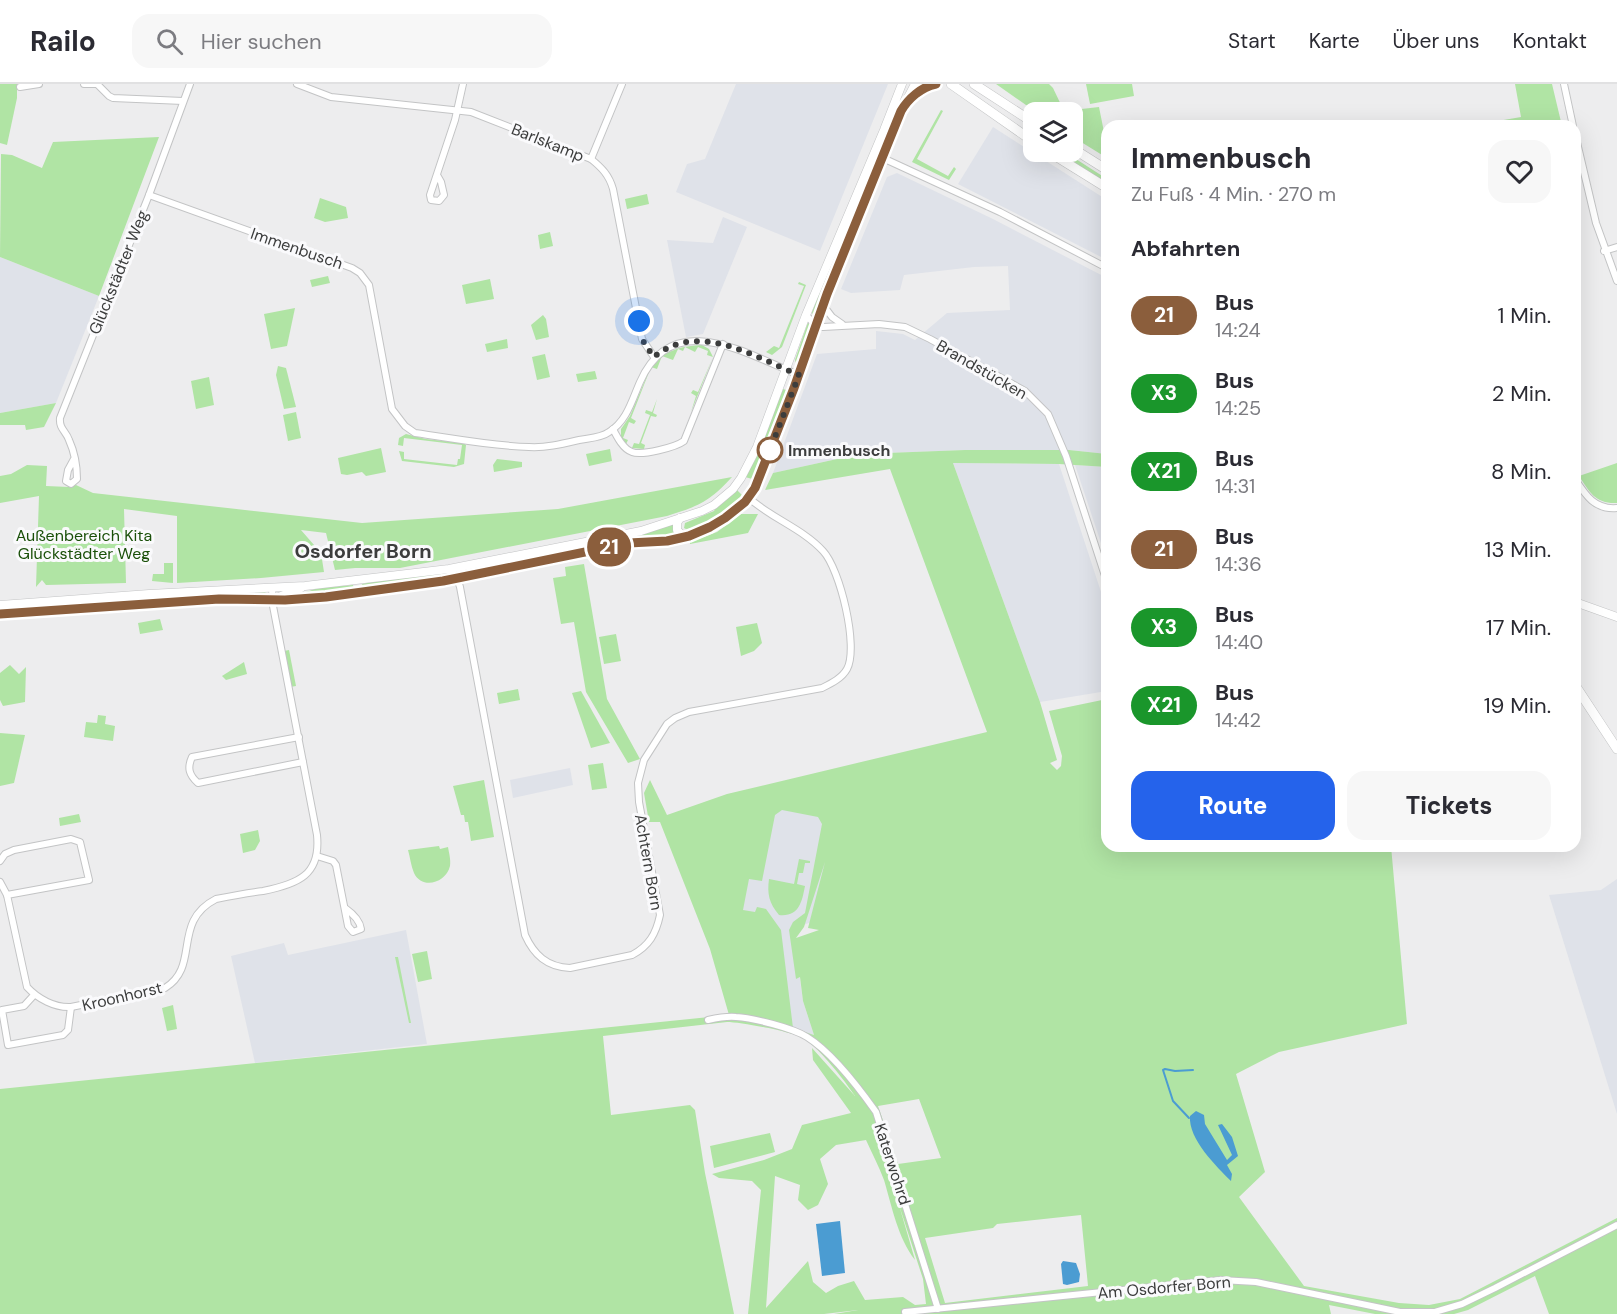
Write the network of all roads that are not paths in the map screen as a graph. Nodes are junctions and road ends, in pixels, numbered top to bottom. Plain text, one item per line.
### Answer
1 (39, 84) edge
2 (84, 84) edge
3 (190, 84) edge
4 (297, 84) edge
5 (463, 84) edge
6 (622, 84) edge
7 (902, 84) edge
8 (915, 84) edge
9 (935, 84) edge
10 (951, 84) edge
11 (974, 84) edge
12 (1564, 84) edge
13 (20, 87) dead end
14 (183, 101) junction
15 (906, 102) junction
16 (457, 110) junction
17 (1023, 116) edge
18 (1572, 120) edge
19 (1023, 134) edge
20 (874, 154) junction
21 (1083, 155) edge
22 (882, 158) junction
23 (591, 159) junction
24 (1581, 159) edge
25 (1065, 162) edge
26 (1101, 166) edge
27 (437, 175) dead end
28 (1101, 184) edge
29 (149, 195) junction
30 (1617, 247) edge
31 (1604, 251) junction
32 (1101, 265) edge
33 (1617, 281) edge
34 (823, 304) junction
35 (806, 315) junction
36 (843, 325) junction
37 (816, 326) junction
38 (723, 344) junction
39 (654, 357) junction
40 (787, 370) junction
41 (799, 375) junction
42 (613, 429) junction
43 (74, 459) dead end
44 (1581, 487) edge
45 (749, 498) junction
46 (1617, 508) edge
47 (680, 518) junction
48 (684, 537) junction
49 (497, 559) junction
50 (1101, 564) edge
51 (451, 569) junction
52 (457, 578) junction
53 (305, 586) junction
54 (272, 588) junction
55 (273, 599) junction
56 (1581, 604) edge
57 (0, 605) edge
58 (0, 614) edge
59 (1617, 617) edge
60 (1581, 694) edge
61 (299, 737) junction
62 (1617, 749) edge
63 (303, 762) junction
64 (317, 855) junction
65 (0, 861) edge
66 (0, 882) edge
67 (7, 895) junction
68 (345, 909) dead end
69 (34, 995) junction
70 (71, 1007) junction
71 (708, 1020) dead end
72 (1617, 1225) edge
73 (938, 1309) junction
74 (905, 1312) dead end

1 - 13 street
2 - 14 street
3 - 14 street, Glückstädter Weg
4 - 16 street, Barlskamp
5 - 16 street
6 - 23 street
7 - 20 street
8 - 15 street
9 - 15 street
10 - 19 main road
11 - 17 main road
12 - 18 street
14 - 29 street, Glückstädter Weg
15 - 22 street
16 - 23 street, Barlskamp
16 - 27 street
20 - 22 street
20 - 35 street
21 - 26 main road
22 - 32 street
22 - 34 street
23 - 39 street, Barlskamp
24 - 31 street
25 - 28 main road
29 - 42 street, Immenbusch
29 - 43 street, Glückstädter Weg
30 - 31 street
31 - 33 street
34 - 36 street
34 - 37 street
35 - 37 street
35 - 40 street
36 - 37 street, Brandstücken
36 - 50 street, Brandstücken
37 - 41 street
38 - 39 street
38 - 40 street
38 - 42 street
39 - 42 street
40 - 41 street
40 - 47 street
41 - 45 street
44 - 46 street
45 - 48 street
45 - 52 street, Achtern Born
47 - 48 street
47 - 49 street
48 - 52 street
49 - 51 street
49 - 52 street
51 - 52 street
51 - 53 street
52 - 55 street
53 - 54 street
53 - 55 street
54 - 55 street
54 - 57 street
55 - 58 street
55 - 61 street
56 - 59 street
60 - 62 main road
61 - 63 street
61 - 63 street
63 - 64 street
64 - 68 street
64 - 70 street, Kroonhorst
65 - 67 street
66 - 67 street
67 - 69 street
69 - 70 street, Kroonhorst
69 - 70 street, Kroonhorst
71 - 73 street, Katerwohrd
72 - 73 street, Am Osdorfer Born
73 - 74 street, Am Osdorfer Born

